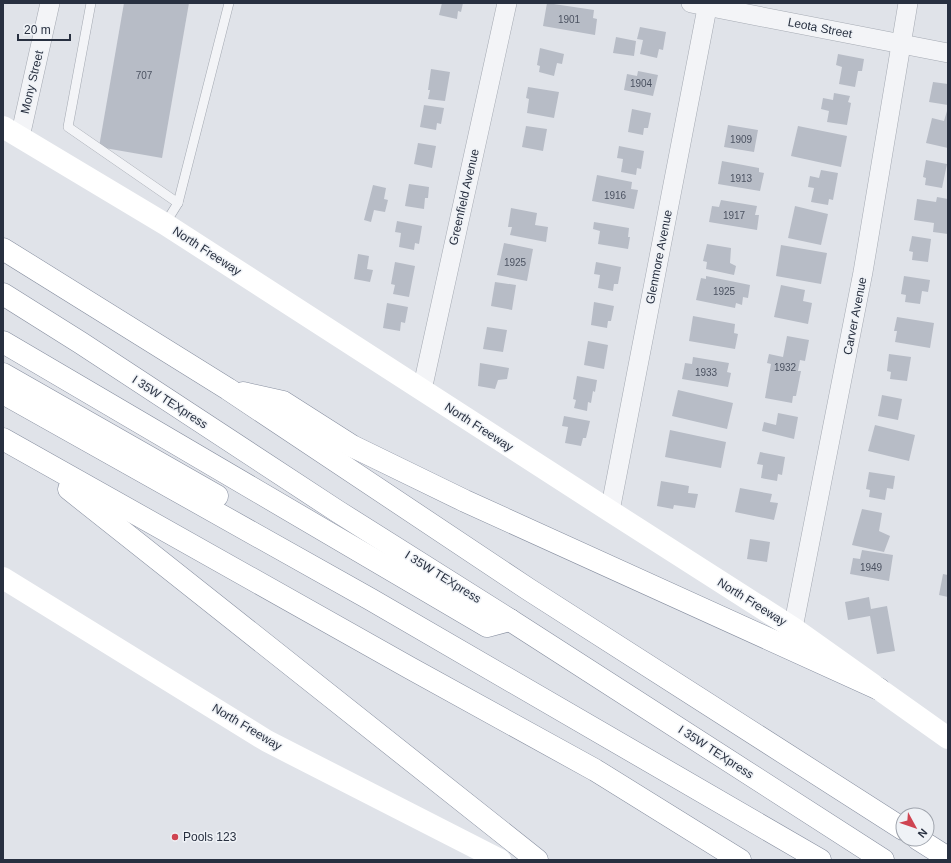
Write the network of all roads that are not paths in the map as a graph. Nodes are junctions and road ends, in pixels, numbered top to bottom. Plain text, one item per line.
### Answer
1 (50, 3) edge
2 (91, 3) edge
3 (229, 3) edge
4 (507, 3) edge
5 (908, 3) edge
6 (702, 4) edge
7 (901, 44) junction
8 (948, 53) edge
9 (11, 132) edge
10 (178, 203) junction
11 (165, 224) junction
12 (3, 249) edge
13 (3, 294) edge
14 (3, 342) edge
15 (3, 374) edge
16 (228, 389) junction
17 (422, 390) junction
18 (3, 392) edge
19 (10, 443) edge
20 (610, 511) junction
21 (3, 578) edge
22 (370, 599) junction
23 (510, 620) junction
24 (794, 628) junction
25 (879, 689) junction
26 (948, 738) edge
27 (895, 824) edge
28 (931, 847) edge
29 (875, 855) edge
30 (948, 858) edge
31 (500, 860) edge
32 (538, 860) edge
33 (740, 860) edge
34 (820, 860) edge

1 - 9 street, Mony Street
2 - 10 lane
3 - 10 lane
4 - 17 street, Greenfield Avenue
5 - 7 street, Carver Avenue
6 - 7 street, Leota Street
6 - 20 street, Glenmore Avenue
7 - 8 street, Leota Street
7 - 24 street, Carver Avenue
9 - 11 main road, North Freeway
10 - 11 lane
11 - 17 main road, North Freeway
12 - 16 main road
13 - 23 main road, I 35W TEXpress
14 - 23 main road
15 - 22 main road
16 - 25 main road
16 - 27 main road
17 - 20 main road, North Freeway
18 - 22 main road
19 - 32 main road
19 - 33 main road
20 - 24 main road, North Freeway
21 - 31 main road, North Freeway
22 - 34 main road
23 - 29 main road, I 35W TEXpress
24 - 25 main road, North Freeway
25 - 26 main road, North Freeway
28 - 30 main road

